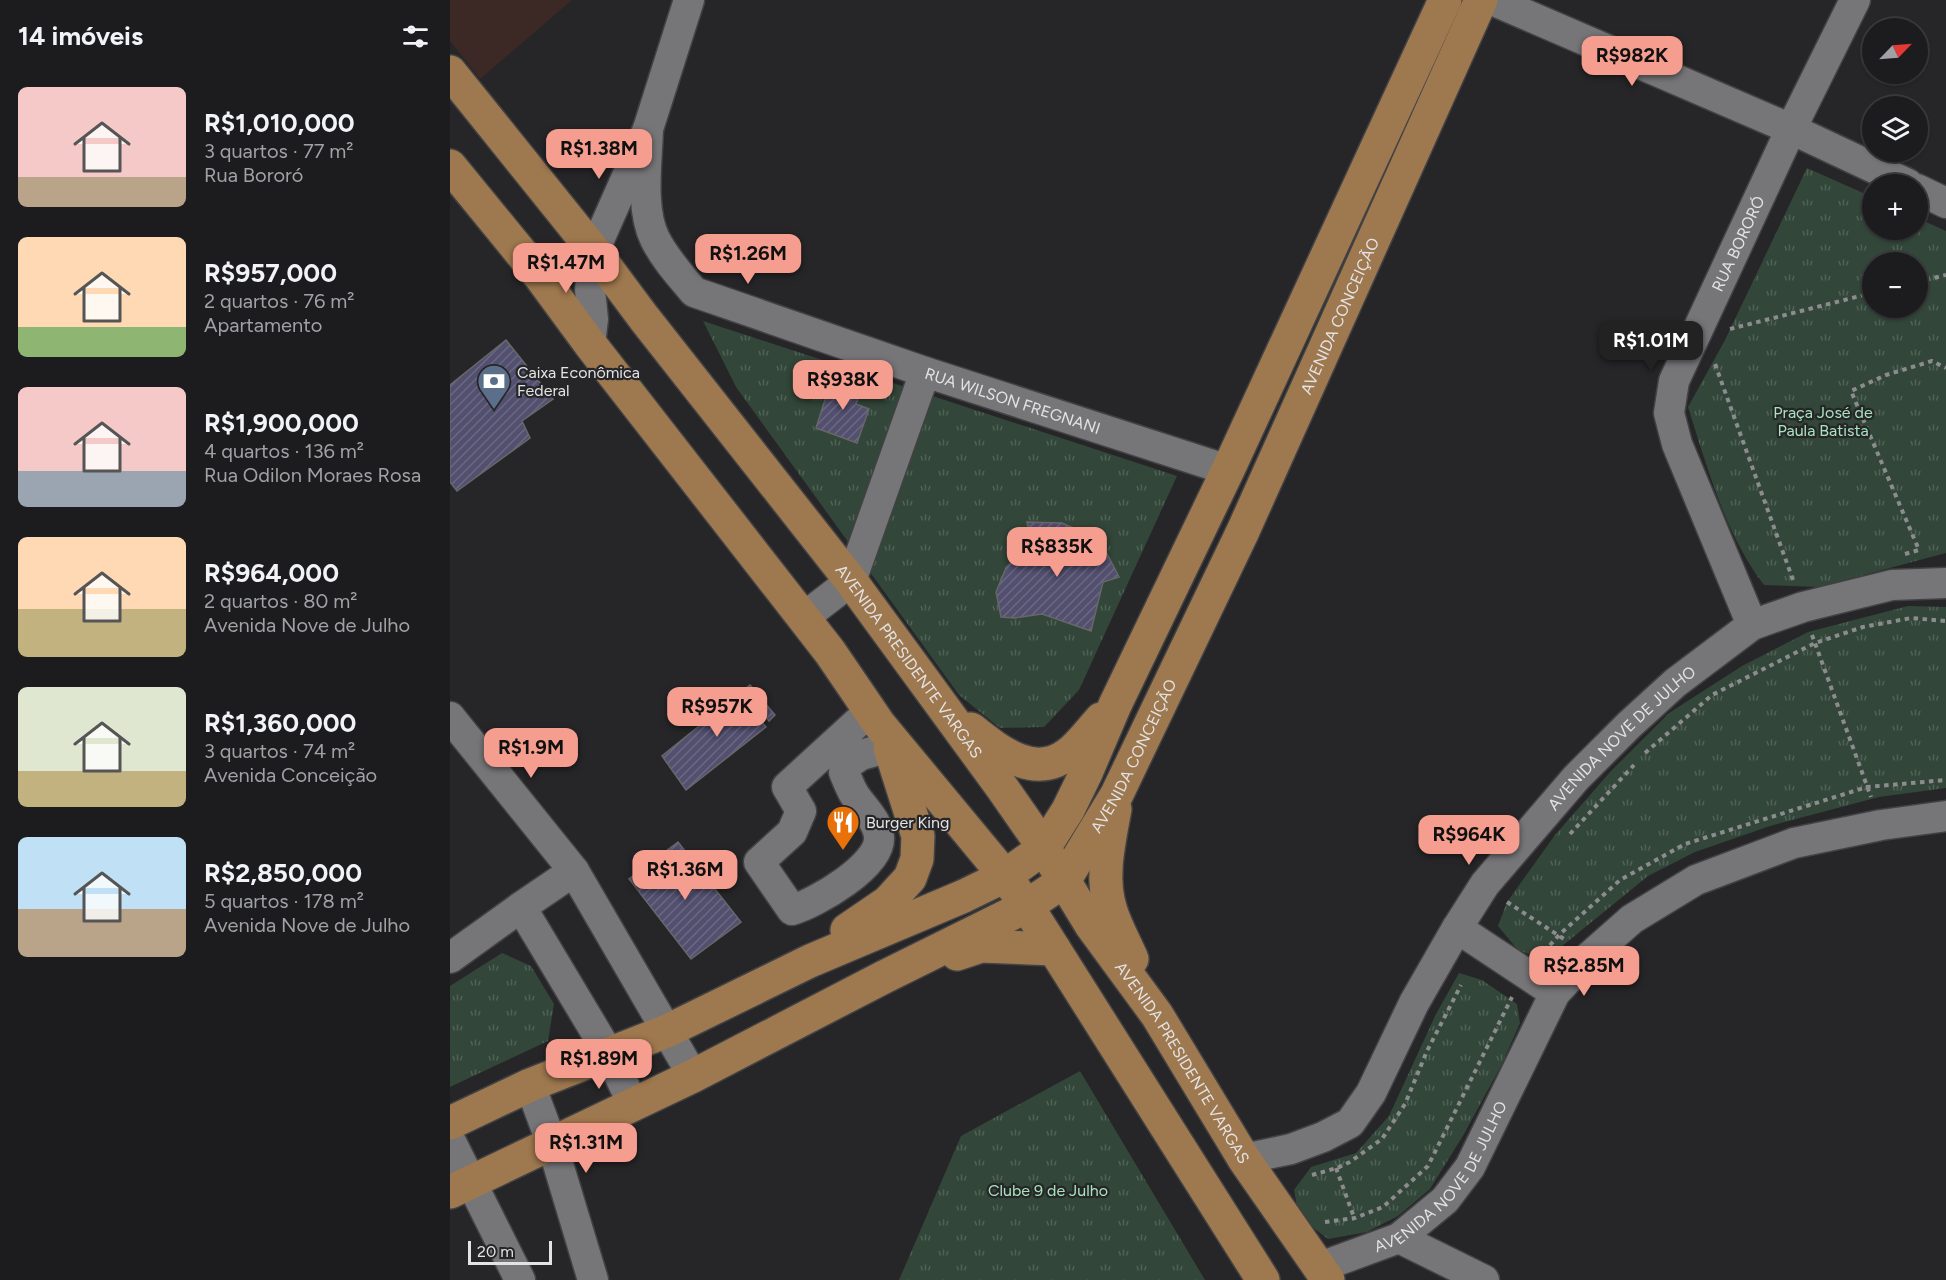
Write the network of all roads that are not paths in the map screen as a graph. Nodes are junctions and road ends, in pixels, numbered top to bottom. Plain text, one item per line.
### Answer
1 (689, 0) edge
2 (1445, 0) edge
3 (1481, 0) edge
4 (1492, 0) edge
5 (1855, 0) edge
6 (450, 72) edge
7 (648, 129) junction
8 (1791, 129) junction
9 (450, 166) edge
10 (1887, 174) edge
11 (1928, 194) edge
12 (1946, 203) edge
13 (594, 251) junction
14 (590, 344) junction
15 (925, 372) junction
16 (1228, 470) junction
17 (851, 581) junction
18 (1946, 583) edge
19 (803, 618) junction
20 (1752, 626) junction
21 (941, 705) junction
22 (1115, 705) junction
23 (450, 717) edge
24 (880, 727) junction
25 (1117, 794) junction
26 (1946, 816) edge
27 (1044, 848) junction
28 (574, 871) junction
29 (1005, 876) junction
30 (1064, 881) junction
31 (1027, 906) junction
32 (521, 907) junction
33 (1469, 936) junction
34 (1054, 949) junction
35 (450, 958) edge
36 (810, 961) junction
37 (884, 977) junction
38 (1555, 993) junction
39 (1157, 1015) junction
40 (667, 1031) junction
41 (609, 1054) junction
42 (693, 1076) junction
43 (530, 1085) junction
44 (633, 1104) junction
45 (450, 1123) edge
46 (450, 1140) edge
47 (552, 1144) junction
48 (1244, 1159) junction
49 (461, 1187) edge
50 (1399, 1238) junction
51 (1324, 1273) edge
52 (520, 1280) edge
53 (593, 1280) edge
54 (1263, 1280) edge
55 (1484, 1280) edge

1 - 7 street
2 - 16 main road, AVENIDA CONCEIÇÃO
3 - 25 main road, AVENIDA CONCEIÇÃO
4 - 8 street
5 - 8 street, RUA BORORÓ
6 - 13 main road, AVENIDA PRESIDENTE VARGAS
7 - 13 street
7 - 15 street, RUA WILSON FREGNANI
8 - 10 street
8 - 20 street, RUA BORORÓ
9 - 14 main road
11 - 12 street
13 - 14 street
13 - 17 main road, AVENIDA PRESIDENTE VARGAS
14 - 19 main road
15 - 16 street, RUA WILSON FREGNANI
15 - 17 street
16 - 22 main road, AVENIDA CONCEIÇÃO
17 - 19 street
17 - 21 main road, AVENIDA PRESIDENTE VARGAS
18 - 20 street, AVENIDA NOVE DE JULHO
19 - 24 main road
20 - 33 street, AVENIDA NOVE DE JULHO
21 - 22 main road
21 - 27 main road, AVENIDA PRESIDENTE VARGAS
22 - 27 main road, AVENIDA CONCEIÇÃO
23 - 28 street
24 - 24 street
24 - 29 main road
24 - 36 main road
25 - 30 main road, AVENIDA CONCEIÇÃO
25 - 39 main road
26 - 38 street, AVENIDA NOVE DE JULHO
27 - 29 main road, AVENIDA CONCEIÇÃO
27 - 30 main road, AVENIDA PRESIDENTE VARGAS
28 - 32 street
28 - 40 street
29 - 31 main road
29 - 36 main road, AVENIDA CONCEIÇÃO
30 - 31 main road, AVENIDA CONCEIÇÃO
30 - 39 main road, AVENIDA PRESIDENTE VARGAS
31 - 34 main road
31 - 37 main road, AVENIDA CONCEIÇÃO
32 - 35 street
32 - 41 street
33 - 38 street
33 - 48 street, AVENIDA NOVE DE JULHO
34 - 37 main road
34 - 54 main road
36 - 40 main road, AVENIDA CONCEIÇÃO
37 - 42 main road, AVENIDA CONCEIÇÃO
38 - 50 street, AVENIDA NOVE DE JULHO
39 - 48 main road, AVENIDA PRESIDENTE VARGAS
40 - 41 main road, AVENIDA CONCEIÇÃO
40 - 42 street
41 - 43 main road, AVENIDA CONCEIÇÃO
41 - 44 street
42 - 44 main road, AVENIDA CONCEIÇÃO
43 - 45 main road, AVENIDA CONCEIÇÃO
43 - 47 street
44 - 47 main road, AVENIDA CONCEIÇÃO
46 - 49 street
47 - 49 main road, AVENIDA CONCEIÇÃO
47 - 53 street
48 - 51 main road, AVENIDA PRESIDENTE VARGAS
49 - 52 street
50 - 51 street, AVENIDA NOVE DE JULHO
50 - 55 street

